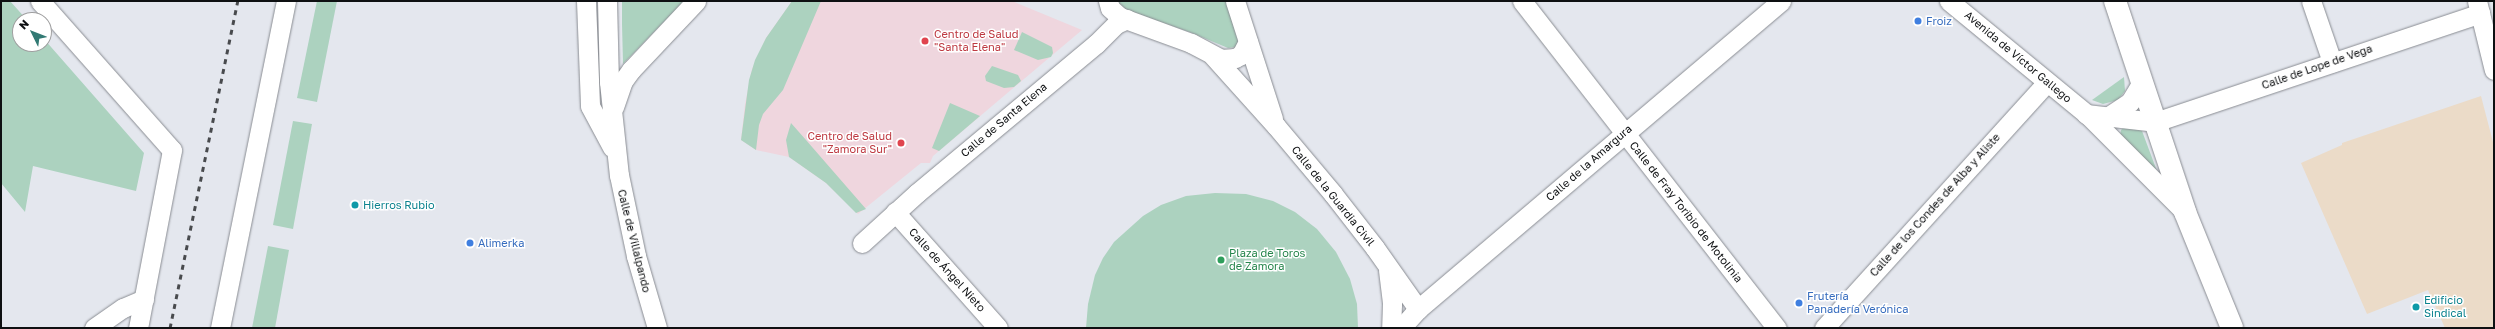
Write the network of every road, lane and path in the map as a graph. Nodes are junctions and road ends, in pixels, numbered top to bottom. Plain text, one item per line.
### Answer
1 (40, 1) edge
2 (286, 1) edge
3 (586, 1) edge
4 (607, 1) edge
5 (696, 1) edge
6 (1108, 1) edge
7 (1235, 1) edge
8 (1522, 1) edge
9 (1781, 1) edge
10 (1949, 1) edge
11 (2115, 1) edge
12 (2311, 1) edge
13 (2478, 7) edge
14 (1127, 19) junction
15 (1248, 42) junction
16 (1213, 56) junction
17 (2332, 62) junction
18 (2494, 70) edge
19 (2047, 82) junction
20 (2142, 82) junction
21 (612, 114) junction
22 (2086, 114) junction
23 (2109, 116) junction
24 (2155, 122) junction
25 (1276, 126) junction
26 (1625, 132) junction
27 (616, 154) junction
28 (895, 212) junction
29 (2185, 212) junction
30 (862, 243) dead end
31 (1388, 267) junction
32 (144, 299) junction
33 (1418, 309) junction
34 (94, 328) edge
35 (138, 328) edge
36 (220, 328) edge
37 (657, 328) edge
38 (998, 328) edge
39 (1391, 328) edge
40 (1401, 328) edge
41 (1777, 328) edge
42 (1824, 328) edge
43 (2232, 328) edge

1 - 32 street
2 - 36 street
3 - 27 street, Calle de Villalpando
4 - 21 street, Calle de Villalpando
5 - 21 street
6 - 14 street
7 - 15 street, Calle de la Guardia Civil
8 - 26 street, Calle de Fray Toribio de Motolinia
9 - 26 street, Calle de la Amargura
10 - 19 street, Avenida de Víctor Gallego
11 - 20 street, Avenida de Víctor Gallego
12 - 17 street
13 - 17 street, Calle de Lope de Vega
13 - 18 street
14 - 16 street, Calle de la Guardia Civil
14 - 28 street, Calle de Santa Elena
15 - 16 street, Calle de la Guardia Civil
15 - 25 street, Calle de la Guardia Civil
16 - 25 street, Calle de la Guardia Civil
17 - 24 street, Calle de Lope de Vega
19 - 22 street, Avenida de Víctor Gallego
19 - 42 street, Calle de los Condes de Alba y Aliste
20 - 23 street
20 - 24 street, Avenida de Víctor Gallego
21 - 27 street, Calle de Villalpando
22 - 23 street
22 - 29 street, Avenida de Víctor Gallego
23 - 24 street
24 - 29 street, Avenida de Víctor Gallego
25 - 31 street, Calle de la Guardia Civil
26 - 33 street, Calle de la Amargura
26 - 41 street, Calle de Fray Toribio de Motolinia
27 - 37 street, Calle de Villalpando
28 - 30 street, Calle de Santa Elena
28 - 38 street, Calle de Ángel Nieto
29 - 43 street, Avenida de Víctor Gallego
31 - 33 street, Calle de la Guardia Civil
31 - 39 street
32 - 34 street
32 - 35 street
33 - 40 street, Calle de la Amargura

